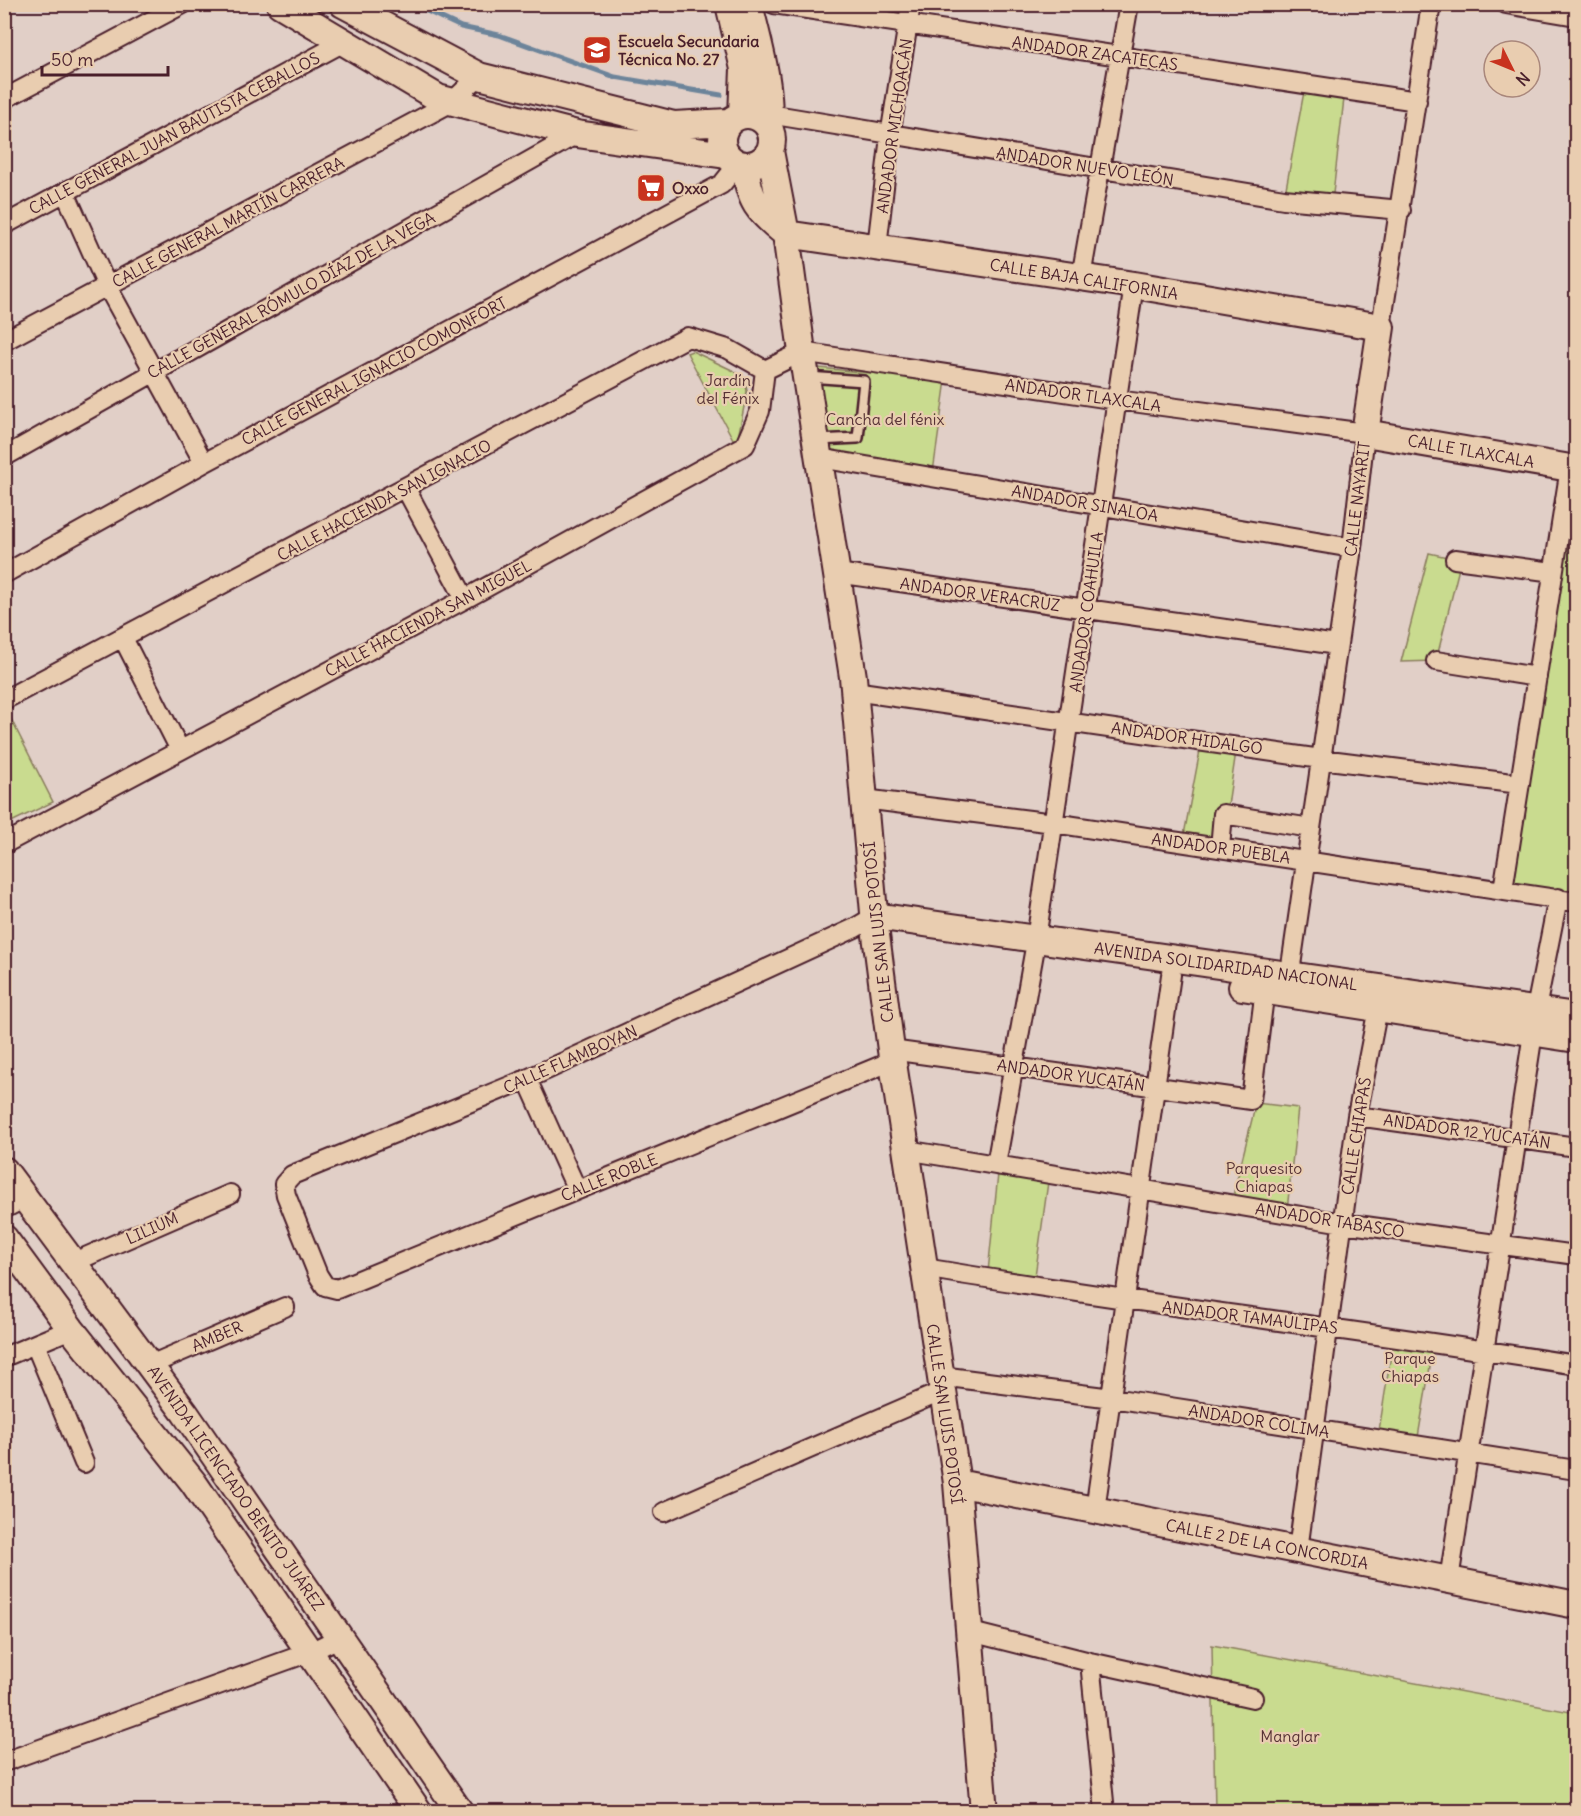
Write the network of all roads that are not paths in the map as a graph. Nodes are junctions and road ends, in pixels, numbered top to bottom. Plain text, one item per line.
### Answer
1 (183, 4) edge
2 (280, 4) edge
3 (344, 4) edge
4 (729, 4) edge
5 (749, 4) edge
6 (774, 4) edge
7 (911, 4) edge
8 (1129, 4) edge
9 (1431, 4) edge
10 (1506, 4) edge
11 (1576, 16) edge
12 (908, 26) junction
13 (344, 42) junction
14 (1119, 57) junction
15 (479, 76) junction
16 (4, 99) edge
17 (1417, 101) junction
18 (452, 102) junction
19 (735, 119) junction
20 (769, 130) junction
21 (577, 134) junction
22 (890, 135) junction
23 (736, 162) junction
24 (1100, 168) junction
25 (65, 192) junction
26 (1401, 210) junction
27 (4, 225) edge
28 (786, 234) junction
29 (876, 247) junction
30 (1081, 278) junction
31 (1134, 285) junction
32 (107, 286) junction
33 (1381, 327) junction
34 (4, 341) edge
35 (804, 364) junction
36 (765, 370) junction
37 (156, 371) junction
38 (1117, 400) junction
39 (1365, 433) junction
40 (818, 449) junction
41 (4, 457) edge
42 (204, 462) junction
43 (1573, 468) edge
44 (406, 489) junction
45 (1101, 506) junction
46 (1352, 548) junction
47 (1455, 559) dead end
48 (1553, 572) junction
49 (837, 573) junction
50 (4, 574) edge
51 (465, 599) junction
52 (1085, 609) junction
53 (123, 638) junction
54 (1337, 645) junction
55 (1436, 661) dead end
56 (1537, 676) junction
57 (854, 691) junction
58 (4, 700) edge
59 (1070, 721) junction
60 (180, 750) junction
61 (1321, 759) junction
62 (1520, 784) junction
63 (864, 800) junction
64 (1054, 823) junction
65 (1311, 828) junction
66 (4, 844) edge
67 (1220, 848) junction
68 (1306, 860) junction
69 (1503, 890) junction
70 (1558, 898) junction
71 (1576, 902) edge
72 (869, 926) junction
73 (1035, 946) junction
74 (1171, 975) junction
75 (1277, 983) junction
76 (1378, 1008) junction
77 (1576, 1016) edge
78 (1534, 1021) junction
79 (1576, 1039) edge
80 (891, 1056) junction
81 (1013, 1067) junction
82 (526, 1079) junction
83 (1156, 1087) junction
84 (1251, 1100) joint
85 (1357, 1116) junction
86 (1517, 1138) junction
87 (1576, 1148) edge
88 (906, 1150) junction
89 (996, 1165) junction
90 (4, 1170) edge
91 (1140, 1189) junction
92 (577, 1190) junction
93 (230, 1194) dead end
94 (15, 1204) edge
95 (1343, 1223) junction
96 (4, 1238) edge
97 (1501, 1245) junction
98 (1576, 1255) edge
99 (74, 1262) junction
100 (924, 1268) junction
101 (325, 1286) joint
102 (1123, 1301) junction
103 (285, 1307) dead end
104 (1327, 1326) junction
105 (71, 1329) junction
106 (35, 1344) junction
107 (1485, 1350) junction
108 (4, 1357) edge
109 (150, 1365) junction
110 (1576, 1365) edge
111 (942, 1383) junction
112 (1112, 1398) junction
113 (1314, 1430) junction
114 (1470, 1454) junction
115 (84, 1463) dead end
116 (1576, 1470) edge
117 (957, 1483) junction
118 (1095, 1510) junction
119 (664, 1512) dead end
120 (1298, 1550) junction
121 (1449, 1580) junction
122 (1576, 1605) edge
123 (968, 1631) junction
124 (342, 1638) junction
125 (310, 1652) junction
126 (1090, 1662) junction
127 (1253, 1698) dead end
128 (4, 1762) edge
129 (419, 1812) edge
130 (460, 1812) edge
131 (984, 1812) edge
132 (1105, 1812) edge

1 - 16 street
2 - 13 main road
3 - 15 main road
4 - 19 main road
5 - 20 main road, CALLE SAN LUIS POTOSÍ
6 - 12 street, ANDADOR ZACATECAS
7 - 12 street, ANDADOR MICHOACÁN
8 - 14 street
9 - 17 street, CALLE NAYARIT
10 - 11 street
12 - 14 street, ANDADOR ZACATECAS
12 - 22 street, ANDADOR MICHOACÁN
13 - 18 main road
13 - 25 street, CALLE GENERAL JUAN BAUTISTA CEBALLOS
14 - 17 street, ANDADOR ZACATECAS
14 - 24 street
15 - 18 street, CALLE GENERAL MARTÍN CARRERA
15 - 19 main road
17 - 26 street, CALLE NAYARIT
18 - 21 main road
18 - 32 street, CALLE GENERAL MARTÍN CARRERA
19 - 20 main road
19 - 23 main road
20 - 22 street, ANDADOR NUEVO LEÓN
20 - 23 main road
20 - 28 main road, CALLE SAN LUIS POTOSÍ
21 - 23 main road
21 - 37 street, CALLE GENERAL RÓMULO DÍAZ DE LA VEGA
22 - 24 street, ANDADOR NUEVO LEÓN
22 - 29 street, ANDADOR MICHOACÁN
23 - 28 main road
23 - 42 street, CALLE GENERAL IGNACIO COMONFORT
24 - 26 street, ANDADOR NUEVO LEÓN
24 - 30 street
25 - 27 street, CALLE GENERAL JUAN BAUTISTA CEBALLOS
25 - 32 street
26 - 33 street, CALLE NAYARIT
28 - 29 main road, CALLE BAJA CALIFORNIA
28 - 35 main road, CALLE SAN LUIS POTOSÍ
29 - 30 main road, CALLE BAJA CALIFORNIA
30 - 31 main road, CALLE BAJA CALIFORNIA
31 - 33 main road, CALLE BAJA CALIFORNIA
31 - 38 street, ANDADOR COAHUILA
32 - 34 street, CALLE GENERAL MARTÍN CARRERA
32 - 37 street
33 - 39 main road, CALLE NAYARIT
35 - 36 street
35 - 38 street, ANDADOR TLAXCALA
35 - 40 main road, CALLE SAN LUIS POTOSÍ
35 - 40 lane
36 - 44 street, CALLE HACIENDA SAN IGNACIO
36 - 51 street, CALLE HACIENDA SAN MIGUEL
37 - 41 street, CALLE GENERAL RÓMULO DÍAZ DE LA VEGA
37 - 42 street
38 - 39 street, ANDADOR TLAXCALA
38 - 45 street, ANDADOR COAHUILA
39 - 43 main road, CALLE TLAXCALA
39 - 46 street, CALLE NAYARIT
40 - 45 street, ANDADOR SINALOA
40 - 49 main road, CALLE SAN LUIS POTOSÍ
42 - 50 street, CALLE GENERAL IGNACIO COMONFORT
43 - 48 street
44 - 51 street
44 - 53 street, CALLE HACIENDA SAN IGNACIO
45 - 46 street, ANDADOR SINALOA
45 - 52 street, ANDADOR COAHUILA
46 - 54 street, CALLE NAYARIT
47 - 48 street
48 - 56 street
49 - 52 street, ANDADOR VERACRUZ
49 - 57 main road, CALLE SAN LUIS POTOSÍ
51 - 60 street, CALLE HACIENDA SAN MIGUEL
52 - 54 street, ANDADOR VERACRUZ
52 - 59 street, ANDADOR COAHUILA
53 - 58 street, CALLE HACIENDA SAN IGNACIO
53 - 60 street
54 - 61 street, CALLE NAYARIT
55 - 56 street
56 - 62 street
57 - 59 street, ANDADOR HIDALGO
57 - 63 main road, CALLE SAN LUIS POTOSÍ
59 - 61 street, ANDADOR HIDALGO
59 - 64 street, ANDADOR COAHUILA
60 - 66 street, CALLE HACIENDA SAN MIGUEL
61 - 62 street, ANDADOR HIDALGO
61 - 65 street, CALLE NAYARIT
62 - 69 street
63 - 64 street, ANDADOR PUEBLA
63 - 72 main road, CALLE SAN LUIS POTOSÍ
64 - 67 street, ANDADOR PUEBLA
64 - 73 street, ANDADOR COAHUILA
65 - 67 street
65 - 68 street, CALLE NAYARIT
67 - 68 street, ANDADOR PUEBLA
68 - 69 street, ANDADOR PUEBLA
68 - 75 street, CALLE NAYARIT
69 - 70 street, ANDADOR PUEBLA
70 - 71 street, ANDADOR PUEBLA
70 - 78 street
72 - 73 main road, AVENIDA SOLIDARIDAD NACIONAL
72 - 80 main road, CALLE SAN LUIS POTOSÍ
72 - 82 street, CALLE FLAMBOYAN
73 - 74 main road, AVENIDA SOLIDARIDAD NACIONAL
73 - 75 main road, AVENIDA SOLIDARIDAD NACIONAL
73 - 81 street, ANDADOR COAHUILA
74 - 75 main road, AVENIDA SOLIDARIDAD NACIONAL
74 - 83 street
75 - 76 main road, AVENIDA SOLIDARIDAD NACIONAL
75 - 78 main road, AVENIDA SOLIDARIDAD NACIONAL
75 - 84 street, CALLE NAYARIT
76 - 78 main road, AVENIDA SOLIDARIDAD NACIONAL
76 - 85 street, CALLE CHIAPAS
77 - 78 main road, AVENIDA SOLIDARIDAD NACIONAL
78 - 79 main road, AVENIDA SOLIDARIDAD NACIONAL
78 - 86 street
80 - 81 street, ANDADOR YUCATÁN
80 - 88 main road, CALLE SAN LUIS POTOSÍ
80 - 92 street, CALLE ROBLE
81 - 83 street, ANDADOR YUCATÁN
81 - 89 street, ANDADOR COAHUILA
82 - 92 street
82 - 101 street, CALLE FLAMBOYAN
83 - 84 street, ANDADOR YUCATÁN
83 - 91 street
85 - 86 street, ANDADOR 12 YUCATÁN
85 - 95 street, CALLE CHIAPAS
86 - 87 street, ANDADOR 12 YUCATÁN
86 - 97 street
88 - 89 street, ANDADOR TABASCO
88 - 100 main road, CALLE SAN LUIS POTOSÍ
89 - 91 street, ANDADOR TABASCO
90 - 94 main road, AVENIDA LICENCIADO BENITO JUÁREZ
91 - 95 street, ANDADOR TABASCO
91 - 102 street
92 - 101 street, CALLE ROBLE
93 - 99 street, LILIUM
94 - 99 main road, AVENIDA LICENCIADO BENITO JUÁREZ
95 - 97 street, ANDADOR TABASCO
95 - 104 street, CALLE CHIAPAS
96 - 105 main road, AVENIDA LICENCIADO BENITO JUÁREZ
97 - 98 street, ANDADOR TABASCO
97 - 107 street
99 - 109 main road, AVENIDA LICENCIADO BENITO JUÁREZ
100 - 102 street, ANDADOR TAMAULIPAS
100 - 111 main road, CALLE SAN LUIS POTOSÍ
102 - 104 street, ANDADOR TAMAULIPAS
102 - 112 street
103 - 109 street, AMBER
104 - 107 street, ANDADOR TAMAULIPAS
104 - 113 street, CALLE CHIAPAS
105 - 106 street
105 - 125 main road, AVENIDA LICENCIADO BENITO JUÁREZ
106 - 108 street
106 - 115 street
107 - 110 street, ANDADOR TAMAULIPAS
107 - 114 street
109 - 124 main road, AVENIDA LICENCIADO BENITO JUÁREZ
111 - 112 street, ANDADOR COLIMA
111 - 117 main road, CALLE SAN LUIS POTOSÍ
111 - 119 street
112 - 113 street, ANDADOR COLIMA
112 - 118 street
113 - 114 street, ANDADOR COLIMA
113 - 120 street, CALLE CHIAPAS
114 - 116 street, ANDADOR COLIMA
114 - 121 street
117 - 118 main road, CALLE 2 DE LA CONCORDIA
117 - 123 main road, CALLE SAN LUIS POTOSÍ
118 - 120 main road, CALLE 2 DE LA CONCORDIA
120 - 121 main road, CALLE 2 DE LA CONCORDIA
121 - 122 main road, CALLE 2 DE LA CONCORDIA
123 - 126 street
123 - 131 main road, CALLE SAN LUIS POTOSÍ
124 - 125 street
124 - 130 main road, AVENIDA LICENCIADO BENITO JUÁREZ
125 - 128 street
125 - 129 main road, AVENIDA LICENCIADO BENITO JUÁREZ
126 - 127 street
126 - 132 street

